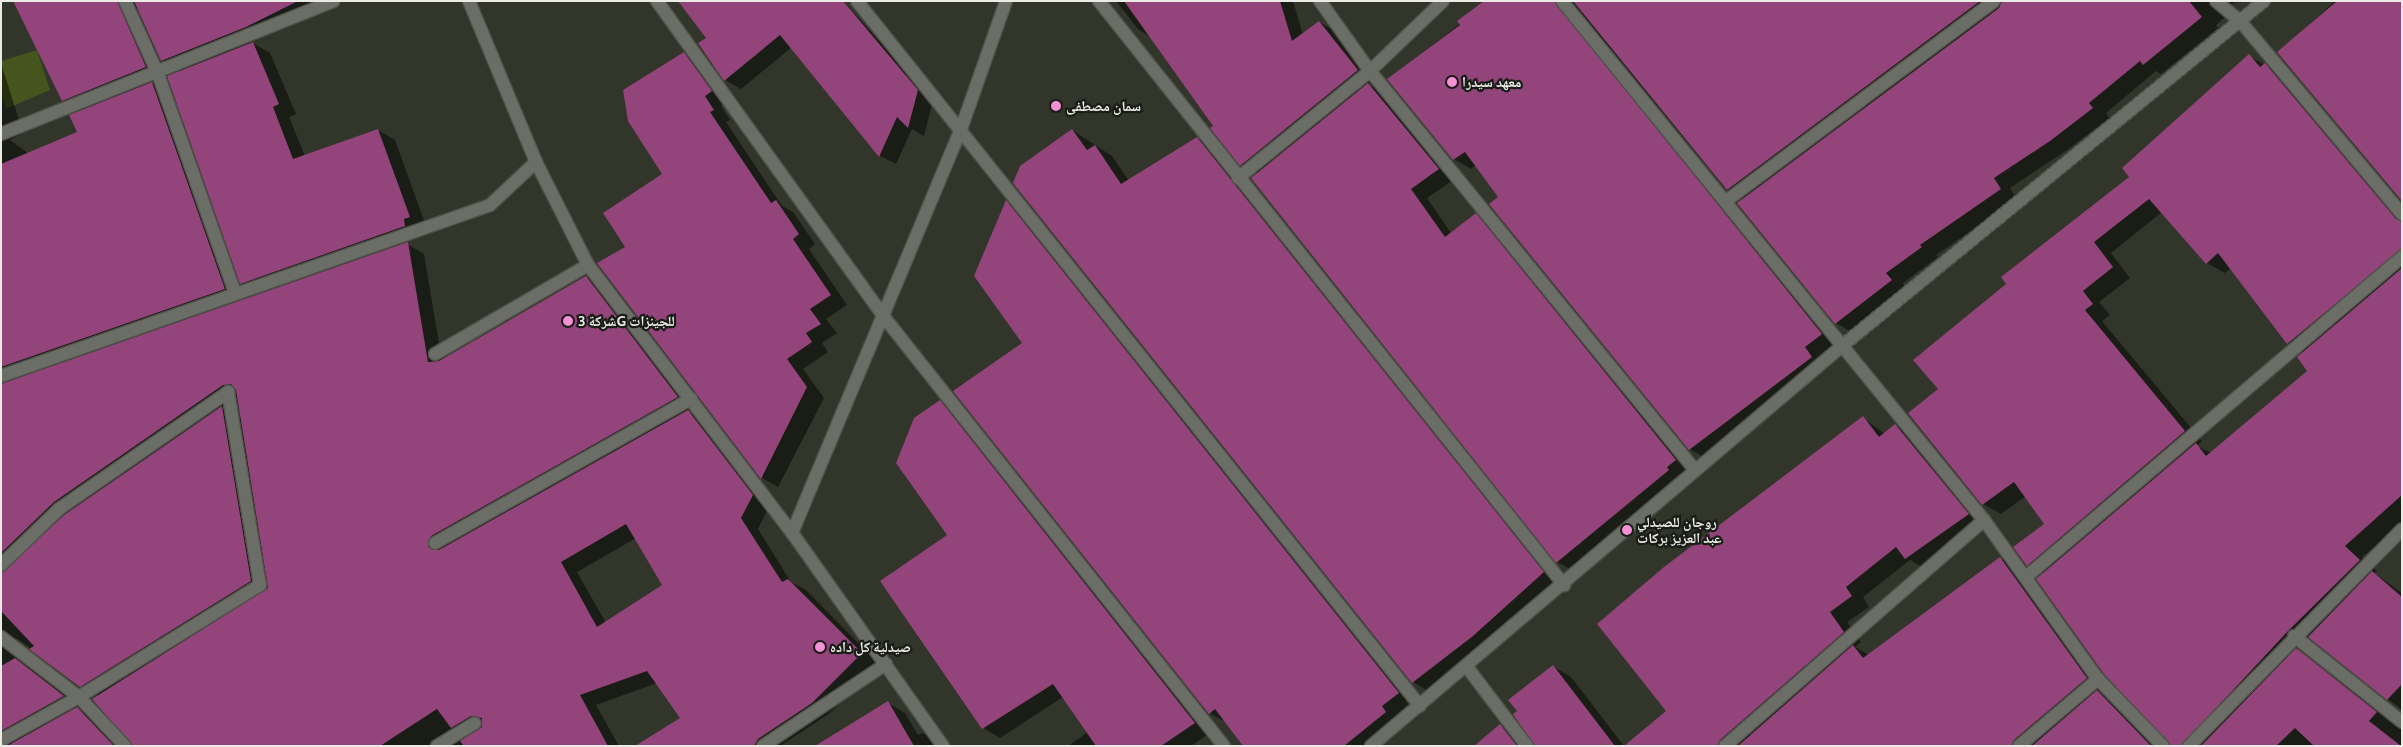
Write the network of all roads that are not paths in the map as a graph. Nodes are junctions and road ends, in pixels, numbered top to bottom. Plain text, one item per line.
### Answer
1 (126, 1) edge
2 (333, 1) edge
3 (469, 1) edge
4 (657, 1) edge
5 (857, 1) edge
6 (1006, 1) edge
7 (1099, 1) edge
8 (1320, 1) edge
9 (1443, 1) edge
10 (1562, 1) edge
11 (1994, 1) edge
12 (2216, 1) edge
13 (2264, 1) edge
14 (2240, 22) junction
15 (1370, 71) junction
16 (158, 74) junction
17 (961, 129) junction
18 (1, 134) edge
19 (536, 162) junction
20 (1238, 178) junction
21 (1726, 201) junction
22 (2402, 214) edge
23 (2402, 257) edge
24 (588, 265) junction
25 (235, 292) junction
26 (884, 317) junction
27 (1842, 346) junction
28 (435, 354) dead end
29 (1, 376) edge
30 (691, 399) junction
31 (1695, 470) junction
32 (1984, 520) junction
33 (792, 533) junction
34 (2401, 533) edge
35 (435, 543) dead end
36 (1, 565) edge
37 (2026, 577) junction
38 (1564, 585) junction
39 (2294, 636) junction
40 (1, 637) edge
41 (886, 664) junction
42 (1467, 667) junction
43 (2098, 679) junction
44 (80, 697) junction
45 (1420, 706) junction
46 (2402, 722) edge
47 (475, 723) dead end
48 (1, 740) edge
49 (125, 746) edge
50 (437, 746) edge
51 (763, 746) edge
52 (943, 746) edge
53 (1224, 746) edge
54 (1372, 746) edge
55 (1527, 746) edge
56 (1725, 746) edge
57 (2019, 746) edge
58 (2163, 746) edge
59 (2189, 746) edge

1 - 16 street
2 - 16 street
3 - 19 street
4 - 26 street
5 - 17 street
6 - 17 street
7 - 20 street
8 - 15 street
9 - 15 street
10 - 21 street
11 - 21 street
12 - 14 street
13 - 14 street
14 - 22 street
14 - 27 street
15 - 20 street
15 - 31 street
16 - 18 street
16 - 25 street
17 - 26 street
17 - 45 street
19 - 24 street
19 - 25 street
20 - 38 street
21 - 27 street
23 - 37 street
24 - 28 street
24 - 30 street
25 - 29 street
26 - 33 street
26 - 53 street
27 - 31 street
27 - 32 street
30 - 33 street
30 - 35 street
31 - 38 street
32 - 37 street
32 - 56 street
33 - 41 street
34 - 39 street
36 - 44 street
37 - 43 street
38 - 42 street
39 - 46 street
39 - 59 street
40 - 44 street
41 - 51 street
41 - 52 street
42 - 45 street
42 - 55 street
43 - 57 street
43 - 58 street
44 - 48 street
44 - 49 street
45 - 54 street
47 - 50 street

